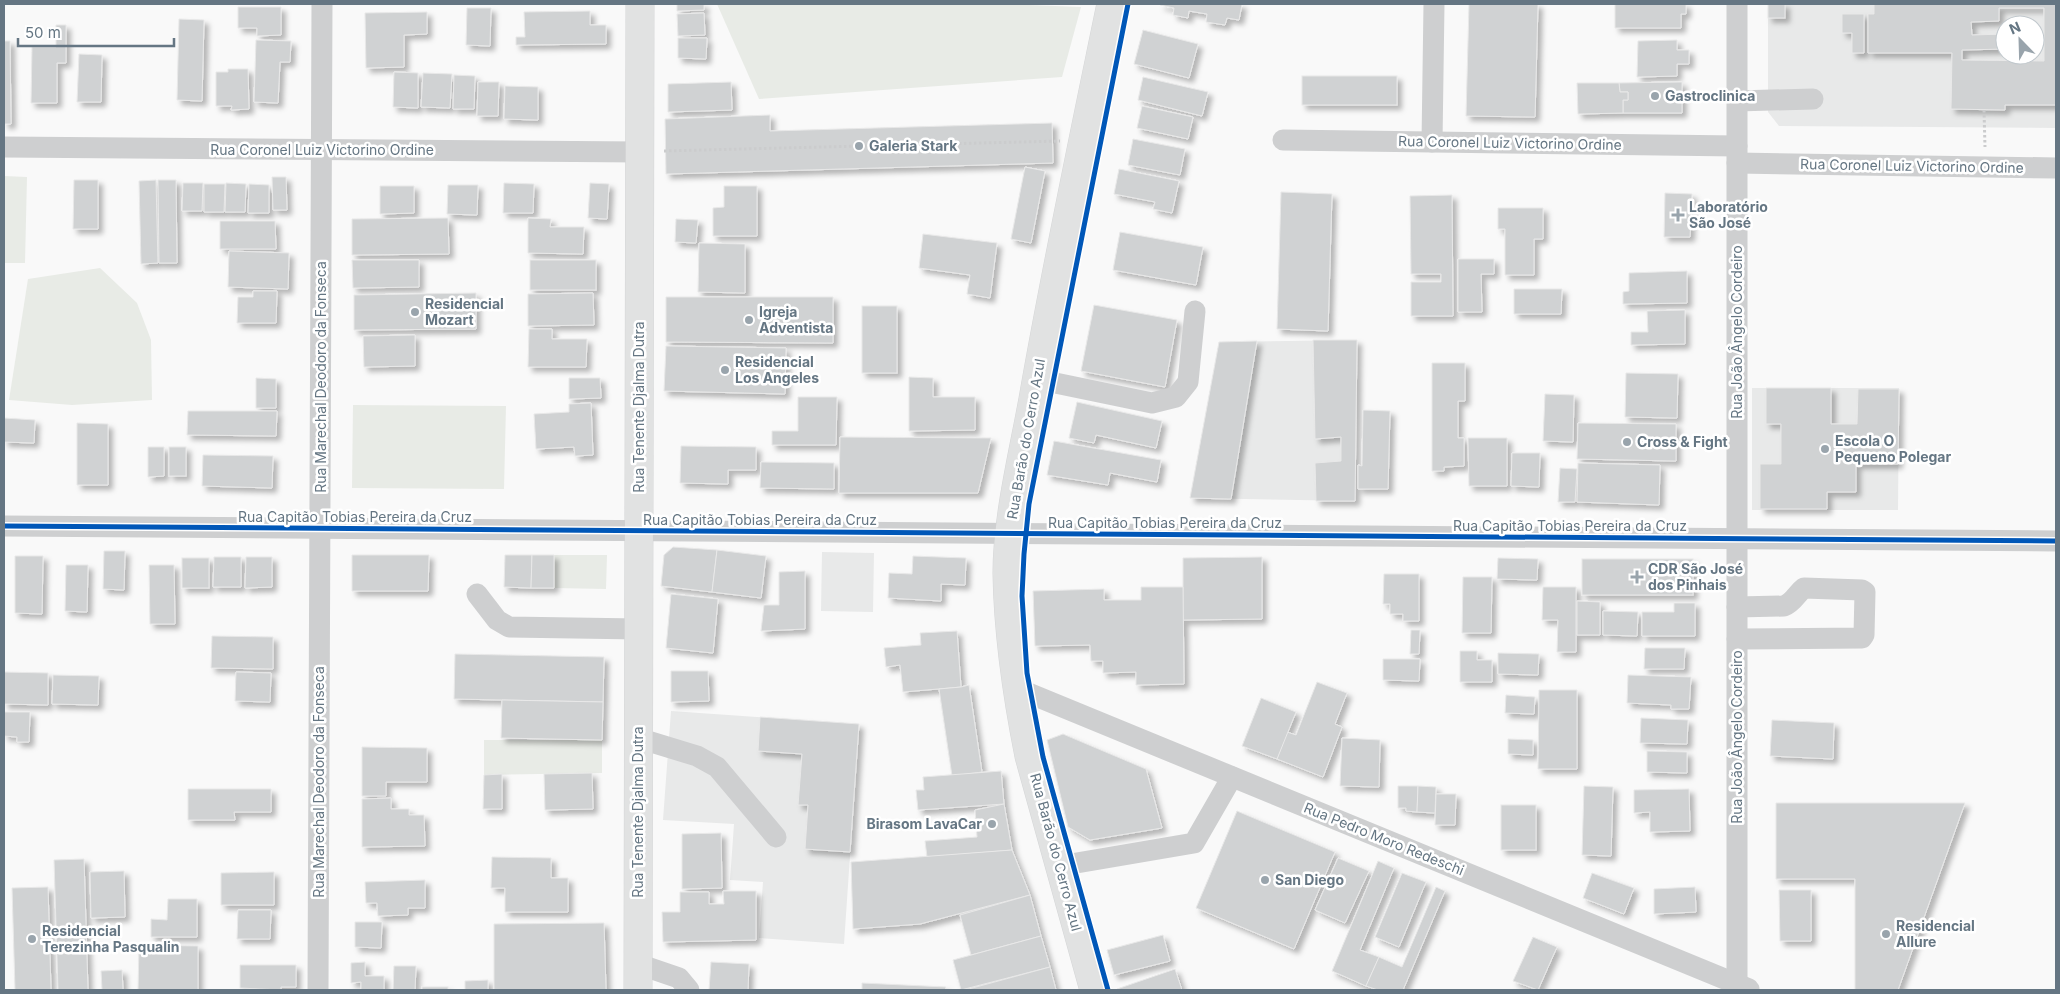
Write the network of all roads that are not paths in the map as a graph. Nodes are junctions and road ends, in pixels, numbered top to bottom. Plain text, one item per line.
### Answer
1 (322, 4) edge
2 (640, 4) edge
3 (1111, 4) edge
4 (1434, 4) edge
5 (1737, 4) edge
6 (1813, 98) dead end
7 (1737, 101) junction
8 (1283, 140) dead end
9 (1432, 142) junction
10 (4, 147) edge
11 (322, 150) junction
12 (640, 152) junction
13 (1737, 155) junction
14 (2056, 168) edge
15 (1195, 312) dead end
16 (1036, 379) junction
17 (4, 526) edge
18 (320, 528) junction
19 (639, 531) junction
20 (1009, 533) junction
21 (1737, 538) junction
22 (2056, 541) edge
23 (477, 594) dead end
24 (1737, 607) junction
25 (638, 629) junction
26 (1737, 639) junction
27 (1016, 688) junction
28 (638, 738) junction
29 (1232, 777) junction
30 (776, 837) dead end
31 (1059, 866) junction
32 (638, 964) junction
33 (1741, 988) edge
34 (318, 990) edge
35 (638, 990) edge
36 (689, 990) edge
37 (1094, 990) edge

1 - 11 street, Rua Marechal Deodoro da Fonseca
2 - 12 main road, Rua Tenente Djalma Dutra
3 - 16 main road, Rua Barão do Cerro Azul
4 - 9 street
5 - 7 street, Rua João Ângelo Cordeiro
6 - 7 street
7 - 13 street, Rua João Ângelo Cordeiro
8 - 9 street, Rua Coronel Luiz Victorino Ordine
9 - 13 street, Rua Coronel Luiz Victorino Ordine
10 - 11 street, Rua Coronel Luiz Victorino Ordine
11 - 12 street, Rua Coronel Luiz Victorino Ordine
11 - 18 street, Rua Marechal Deodoro da Fonseca
12 - 19 main road, Rua Tenente Djalma Dutra
13 - 14 street, Rua Coronel Luiz Victorino Ordine
13 - 21 street, Rua João Ângelo Cordeiro
15 - 16 street
16 - 20 main road, Rua Barão do Cerro Azul
17 - 18 street, Rua Capitão Tobias Pereira da Cruz
18 - 19 street, Rua Capitão Tobias Pereira da Cruz
18 - 34 street, Rua Marechal Deodoro da Fonseca
19 - 20 street, Rua Capitão Tobias Pereira da Cruz
19 - 25 main road, Rua Tenente Djalma Dutra
20 - 21 street, Rua Capitão Tobias Pereira da Cruz
20 - 27 main road, Rua Barão do Cerro Azul
21 - 22 street, Rua Capitão Tobias Pereira da Cruz
21 - 24 street, Rua João Ângelo Cordeiro
23 - 25 street
24 - 26 street, Rua João Ângelo Cordeiro
24 - 26 street
25 - 28 main road, Rua Tenente Djalma Dutra
26 - 33 street, Rua João Ângelo Cordeiro
27 - 29 street, Rua Pedro Moro Redeschi
27 - 31 main road, Rua Barão do Cerro Azul
28 - 30 street
28 - 32 main road, Rua Tenente Djalma Dutra
29 - 31 street
29 - 33 street, Rua Pedro Moro Redeschi
31 - 37 main road, Rua Barão do Cerro Azul
32 - 35 main road, Rua Tenente Djalma Dutra
32 - 36 street

